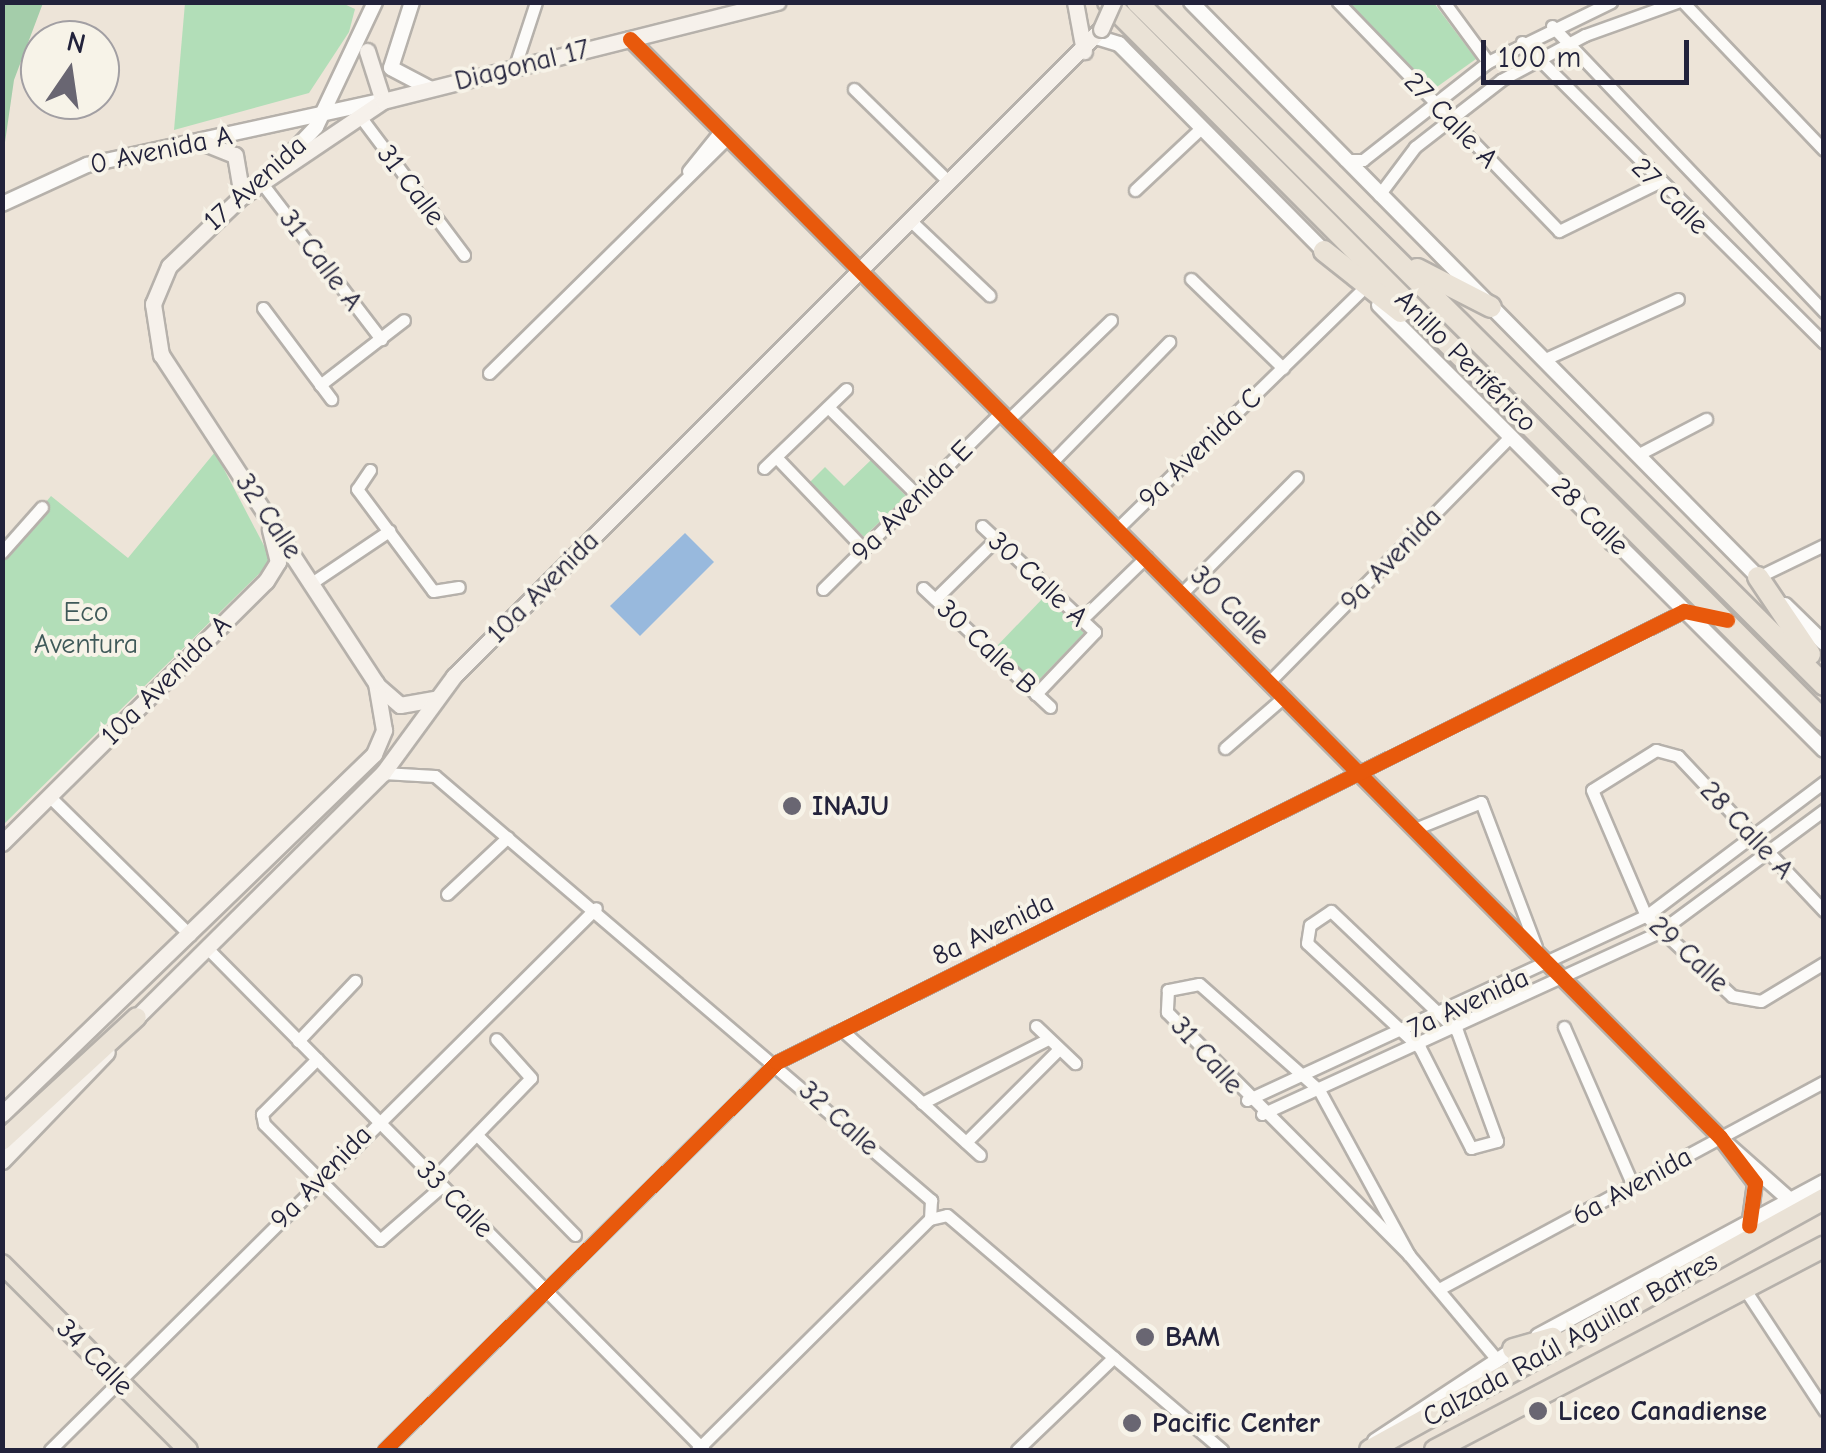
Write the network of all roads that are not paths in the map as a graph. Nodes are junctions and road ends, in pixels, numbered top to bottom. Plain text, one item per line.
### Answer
1 (412, 2) edge
2 (536, 2) edge
3 (778, 2) edge
4 (1075, 2) edge
5 (1111, 2) edge
6 (1138, 2) edge
7 (1192, 2) edge
8 (1444, 2) edge
9 (1564, 2) edge
10 (1611, 2) edge
11 (1680, 2) edge
12 (371, 4) edge
13 (1338, 4) edge
14 (1574, 17) junction
15 (1552, 26) junction
16 (364, 28) junction
17 (1099, 33) junction
18 (630, 39) junction
19 (1522, 42) junction
20 (394, 44) junction
21 (1563, 45) junction
22 (367, 51) junction
23 (1084, 51) junction
24 (1536, 60) junction
25 (1488, 62) junction
26 (515, 66) junction
27 (429, 88) junction
28 (854, 89) dead end
29 (1435, 100) junction
30 (383, 101) junction
31 (325, 112) junction
32 (359, 115) junction
33 (1452, 118) junction
34 (1201, 128) junction
35 (725, 134) junction
36 (202, 142) junction
37 (1824, 150) edge
38 (1344, 160) junction
39 (266, 178) junction
40 (950, 182) junction
41 (1657, 184) junction
42 (1135, 190) dead end
43 (1379, 195) junction
44 (242, 196) junction
45 (2, 204) edge
46 (911, 221) junction
47 (1324, 251) junction
48 (464, 255) dead end
49 (1399, 259) junction
50 (861, 270) junction
51 (1191, 278) dead end
52 (1362, 289) junction
53 (989, 295) dead end
54 (1678, 299) dead end
55 (153, 304) joint
56 (1490, 307) junction
57 (262, 308) dead end
58 (1824, 312) edge
59 (404, 320) dead end
60 (1111, 320) dead end
61 (381, 339) junction
62 (1169, 342) dead end
63 (1824, 343) edge
64 (1543, 360) junction
65 (1283, 368) junction
66 (1472, 368) junction
67 (489, 373) dead end
68 (320, 386) junction
69 (846, 389) dead end
70 (331, 399) dead end
71 (828, 407) junction
72 (1005, 416) junction
73 (1706, 419) dead end
74 (1511, 436) junction
75 (1638, 455) junction
76 (776, 456) junction
77 (1052, 462) junction
78 (764, 468) dead end
79 (370, 470) dead end
80 (1297, 476) dead end
81 (1590, 484) junction
82 (917, 495) junction
83 (258, 498) junction
84 (42, 507) dead end
85 (982, 526) dead end
86 (1118, 528) junction
87 (389, 531) junction
88 (996, 539) junction
89 (1614, 541) junction
90 (1824, 545) edge
91 (864, 549) junction
92 (2, 552) edge
93 (1146, 556) junction
94 (1758, 577) junction
95 (313, 582) junction
96 (459, 587) dead end
97 (923, 588) dead end
98 (823, 589) dead end
99 (1182, 593) junction
100 (935, 599) junction
101 (1684, 611) junction
102 (1082, 620) junction
103 (1728, 620) junction
104 (1824, 644) edge
105 (1824, 671) edge
106 (1270, 681) junction
107 (376, 684) junction
108 (1824, 685) edge
109 (1036, 694) junction
110 (1285, 696) junction
111 (434, 699) junction
112 (1050, 707) dead end
113 (1823, 721) edge
114 (1225, 748) dead end
115 (1824, 750) edge
116 (1668, 752) joint
117 (383, 773) junction
118 (1363, 775) junction
119 (1824, 782) edge
120 (49, 796) junction
121 (1824, 810) edge
122 (1417, 828) junction
123 (508, 836) junction
124 (1756, 841) junction
125 (2, 843) edge
126 (1771, 856) junction
127 (236, 890) junction
128 (447, 894) dead end
129 (596, 908) junction
130 (1824, 911) edge
131 (1646, 916) junction
132 (1659, 932) junction
133 (190, 936) junction
134 (1536, 947) junction
135 (207, 948) junction
136 (1824, 963) edge
137 (1552, 964) junction
138 (1567, 979) junction
139 (355, 981) dead end
140 (1442, 1014) junction
141 (137, 1017) junction
142 (1036, 1026) dead end
143 (1564, 1027) dead end
144 (842, 1030) junction
145 (1457, 1032) junction
146 (1397, 1035) junction
147 (1048, 1038) junction
148 (496, 1039) dead end
149 (298, 1040) junction
150 (1059, 1048) junction
151 (1420, 1048) junction
152 (317, 1060) junction
153 (777, 1062) junction
154 (1075, 1063) dead end
155 (1299, 1076) junction
156 (1824, 1082) edge
157 (1320, 1090) junction
158 (1247, 1100) junction
159 (922, 1103) junction
160 (2, 1114) edge
161 (1262, 1114) junction
162 (377, 1120) junction
163 (477, 1135) junction
164 (1720, 1138) junction
165 (2, 1141) edge
166 (966, 1142) junction
167 (980, 1155) dead end
168 (2, 1161) edge
169 (321, 1178) junction
170 (438, 1182) junction
171 (1824, 1182) edge
172 (1632, 1186) junction
173 (1824, 1198) edge
174 (1791, 1201) junction
175 (930, 1219) junction
176 (1749, 1226) junction
177 (575, 1235) dead end
178 (1824, 1247) edge
179 (1409, 1255) junction
180 (2, 1264) edge
181 (1744, 1287) junction
182 (544, 1289) junction
183 (1439, 1289) junction
184 (1588, 1328) junction
185 (1504, 1353) junction
186 (1114, 1358) junction
187 (118, 1380) junction
188 (1824, 1410) edge
189 (701, 1449) edge
190 (50, 1450) edge
191 (188, 1450) edge
192 (384, 1450) edge
193 (1017, 1450) edge
194 (1222, 1450) edge
195 (1368, 1450) edge
196 (1435, 1450) edge

1 - 20 street
2 - 26 street
3 - 18 main road, Diagonal 17
4 - 23 main road
5 - 17 main road, bridge
5 - 66 highway, Anillo Periférico
6 - 49 highway, Anillo Periférico
7 - 38 street
8 - 25 street
9 - 14 street
10 - 14 street
11 - 21 street
11 - 37 street
12 - 16 street, 17 Avenida
13 - 29 street, 27 Calle A
14 - 15 street
15 - 19 street
15 - 21 street, 27 Calle
16 - 22 street
16 - 31 street, 17 Avenida
17 - 23 main road, 10a Avenida
17 - 34 street, 28 Calle
18 - 26 main road, Diagonal 17
18 - 35 street, 30 Calle
19 - 24 street, 27 Calle
19 - 25 street
20 - 22 street
20 - 27 street
21 - 24 street
21 - 58 street, 27 Calle
22 - 30 main road
23 - 40 main road, 10a Avenida
24 - 33 street
24 - 41 street, 27 Calle
25 - 29 street
26 - 27 main road, Diagonal 17
27 - 30 main road, Diagonal 17
28 - 40 street
29 - 33 street, 27 Calle A
29 - 38 street
30 - 31 street, Diagonal 17
30 - 32 main road, Diagonal 17
31 - 36 street, 0 Avenida A
31 - 39 street, 17 Avenida
32 - 39 main road, Diagonal 17
32 - 48 street, 31 Calle
33 - 41 street, 27 Calle A
33 - 43 street
34 - 42 street
34 - 47 street, 28 Calle
35 - 50 street, 30 Calle
35 - 67 street
36 - 44 main road
36 - 45 street, 0 Avenida A
38 - 43 street
39 - 44 main road, 17 Avenida
39 - 61 street, 31 Calle A
40 - 46 main road, 10a Avenida
41 - 63 street, 27 Calle
43 - 56 street
44 - 55 main road, 17 Avenida
46 - 50 main road, 10a Avenida
46 - 53 street
47 - 52 street, 28 Calle
47 - 66 highway
49 - 56 highway
49 - 108 highway, Anillo Periférico
50 - 72 street, 30 Calle
50 - 111 main road, 10a Avenida
51 - 65 street
52 - 65 street, 9a Avenida C
52 - 74 street, 28 Calle
54 - 64 street
55 - 83 main road, 32 Calle
56 - 64 street
57 - 68 street
59 - 61 street
60 - 72 street, 9a Avenida E
61 - 68 street
62 - 77 street
64 - 75 street
65 - 86 street, 9a Avenida C
66 - 81 highway, Anillo Periférico
68 - 70 street
69 - 71 street
71 - 76 street
71 - 82 street
72 - 77 street, 30 Calle
72 - 82 street, 9a Avenida E
73 - 75 street
74 - 89 street, 28 Calle
74 - 106 street, 9a Avenida
75 - 94 street
76 - 78 street
76 - 91 street
77 - 86 street, 30 Calle
79 - 87 street
80 - 99 street
81 - 89 highway
81 - 103 highway, Anillo Periférico
82 - 91 street, 9a Avenida E
83 - 95 main road, 32 Calle
83 - 120 main road, 10a Avenida A
84 - 92 street
85 - 88 street, 30 Calle A
86 - 93 street, 30 Calle
87 - 95 street
87 - 96 street
88 - 100 street
88 - 102 street, 30 Calle A
89 - 101 street, 28 Calle
90 - 94 street
91 - 98 street, 9a Avenida E
93 - 99 street, 30 Calle
93 - 102 street
94 - 104 street
94 - 105 highway
95 - 107 main road, 32 Calle
97 - 100 street, 30 Calle B
99 - 106 street, 30 Calle
100 - 109 street, 30 Calle B
101 - 103 street
101 - 115 street, 28 Calle
101 - 118 street, 8a Avenida
102 - 109 street, 30 Calle A
103 - 113 highway, Anillo Periférico
106 - 110 street, 30 Calle
107 - 111 main road
107 - 127 main road, 32 Calle
109 - 112 street, 30 Calle B
110 - 114 street
110 - 118 street, 30 Calle
111 - 117 main road, 10a Avenida
116 - 124 street, 28 Calle A
116 - 131 street, 29 Calle
117 - 123 street, 32 Calle
117 - 135 main road, 10a Avenida
118 - 122 street, 30 Calle
118 - 144 street, 8a Avenida
119 - 124 street, 7a Avenida
120 - 125 main road, 10a Avenida A
120 - 133 street
121 - 126 street, 7a Avenida
122 - 134 street, 30 Calle
122 - 134 street, 30 Calle
123 - 128 street
123 - 129 street, 32 Calle
124 - 126 street, 28 Calle A
124 - 131 street, 7a Avenida
126 - 130 street, 28 Calle A
126 - 132 street, 7a Avenida
127 - 133 main road
127 - 135 main road
129 - 153 street, 32 Calle
129 - 162 street, 9a Avenida
131 - 132 street, 29 Calle
131 - 137 street, 7a Avenida
132 - 136 street, 29 Calle
132 - 138 street, 7a Avenida
133 - 160 main road
134 - 137 street, 30 Calle
135 - 141 main road, 10a Avenida
135 - 149 street, 33 Calle
137 - 138 street, 30 Calle
137 - 140 street, 7a Avenida
138 - 145 street, 7a Avenida
138 - 164 street, 30 Calle
139 - 149 street
140 - 145 street
140 - 146 street, 7a Avenida
140 - 146 street
141 - 165 main road
141 - 168 main road, 10a Avenida
142 - 147 street
143 - 172 street
144 - 153 street, 8a Avenida
144 - 159 street
145 - 151 street, 7a Avenida
145 - 151 street
146 - 151 street
146 - 155 street, 7a Avenida
147 - 150 street
147 - 159 street
148 - 163 street
149 - 152 street, 33 Calle
150 - 154 street
150 - 166 street
151 - 157 street, 7a Avenida
152 - 162 street, 33 Calle
152 - 169 street
153 - 175 street, 32 Calle
153 - 182 street, 8a Avenida
155 - 157 street, 31 Calle
155 - 158 street, 7a Avenida
155 - 158 street, 31 Calle
156 - 164 street, 6a Avenida
157 - 161 street, 7a Avenida
157 - 179 street, 31 Calle
158 - 161 street, 31 Calle
159 - 166 street
161 - 179 street, 31 Calle
162 - 169 street, 9a Avenida
162 - 170 street, 33 Calle
163 - 170 street
163 - 177 street
164 - 172 street, 6a Avenida
164 - 174 street, 30 Calle
164 - 176 street, 30 Calle
166 - 167 street
169 - 170 street
169 - 187 street, 9a Avenida
170 - 182 street, 33 Calle
171 - 174 street
172 - 183 street, 6a Avenida
173 - 184 highway, Calzada Raúl Aguilar Batres
174 - 176 street
175 - 186 street
175 - 189 street
176 - 185 street
178 - 181 highway, Calzada Raúl Aguilar Batres
179 - 183 street, 31 Calle
180 - 187 main road, 34 Calle
181 - 188 street
181 - 196 highway, Calzada Raúl Aguilar Batres
182 - 189 street, 33 Calle
182 - 192 street, 8a Avenida
183 - 185 street, 31 Calle
184 - 185 highway
184 - 195 highway, Calzada Raúl Aguilar Batres
185 - 195 street
186 - 193 street
186 - 194 street
187 - 190 street, 9a Avenida
187 - 191 main road, 34 Calle

